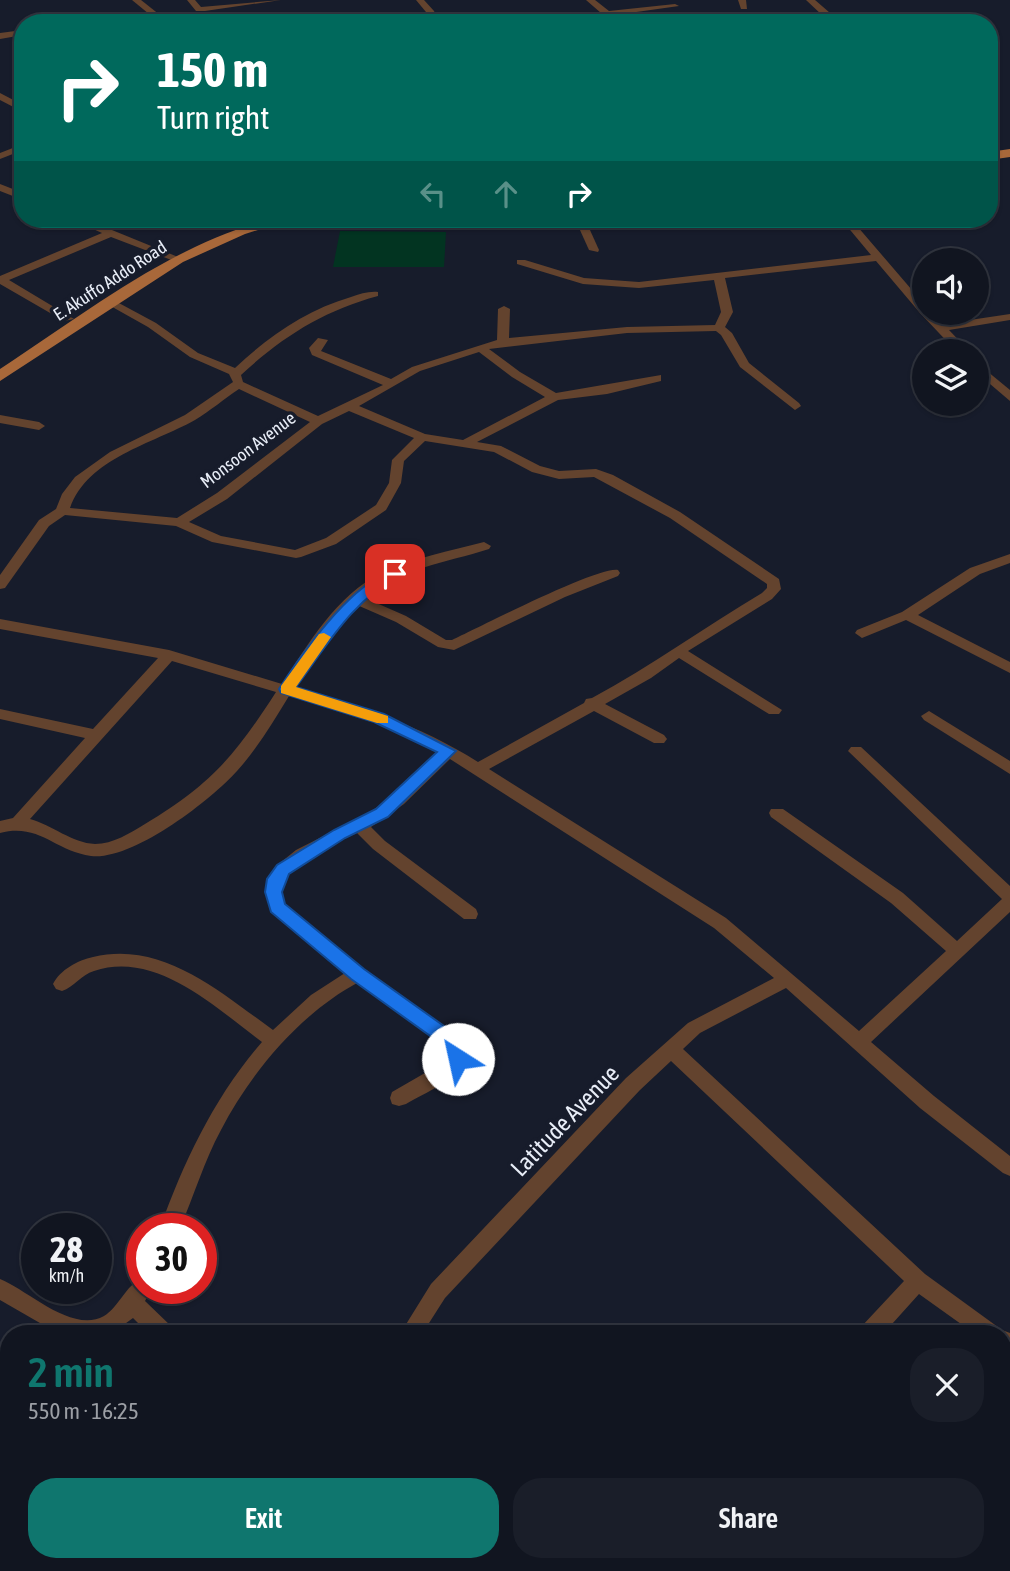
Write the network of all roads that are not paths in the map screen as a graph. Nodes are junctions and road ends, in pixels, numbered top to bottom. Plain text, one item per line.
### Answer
1 (135, 0) edge
2 (191, 0) edge
3 (277, 0) edge
4 (420, 0) edge
5 (590, 0) edge
6 (810, 0) edge
7 (228, 2) edge
8 (675, 6) dead end
9 (154, 14) edge
10 (431, 14) edge
11 (607, 14) joint
12 (825, 14) edge
13 (98, 228) edge
14 (223, 228) edge
15 (252, 228) edge
16 (584, 228) edge
17 (854, 228) edge
18 (111, 233) junction
19 (594, 250) dead end
20 (172, 256) junction
21 (880, 257) junction
22 (521, 262) dead end
23 (719, 277) junction
24 (0, 280) edge
25 (374, 294) dead end
26 (912, 296) edge
27 (113, 304) junction
28 (504, 309) dead end
29 (1010, 317) edge
30 (68, 319) junction
31 (939, 325) edge
32 (719, 328) junction
33 (942, 328) junction
34 (952, 339) edge
35 (322, 340) dead end
36 (503, 342) junction
37 (481, 347) junction
38 (0, 363) edge
39 (0, 376) edge
40 (989, 377) edge
41 (657, 378) dead end
42 (237, 379) junction
43 (392, 384) junction
44 (555, 397) junction
45 (1010, 397) edge
46 (794, 405) dead end
47 (348, 407) junction
48 (0, 419) edge
49 (318, 421) junction
50 (39, 426) dead end
51 (422, 437) junction
52 (466, 443) junction
53 (62, 510) junction
54 (179, 522) junction
55 (484, 547) dead end
56 (1010, 558) edge
57 (613, 573) dead end
58 (0, 585) edge
59 (355, 599) junction
60 (907, 615) junction
61 (0, 624) edge
62 (862, 633) dead end
63 (680, 652) junction
64 (169, 655) junction
65 (1010, 668) edge
66 (287, 689) junction
67 (591, 703) junction
68 (774, 710) dead end
69 (0, 714) edge
70 (929, 716) dead end
71 (96, 736) junction
72 (659, 739) dead end
73 (449, 751) junction
74 (856, 751) dead end
75 (479, 768) junction
76 (1010, 768) edge
77 (777, 813) dead end
78 (19, 821) junction
79 (360, 826) junction
80 (0, 827) edge
81 (1010, 896) edge
82 (1010, 902) edge
83 (470, 914) dead end
84 (957, 951) junction
85 (358, 974) junction
86 (788, 979) junction
87 (62, 984) dead end
88 (274, 1040) junction
89 (859, 1042) junction
90 (671, 1049) junction
91 (399, 1098) dead end
92 (1010, 1167) edge
93 (176, 1213) edge
94 (918, 1281) junction
95 (0, 1290) edge
96 (129, 1304) edge
97 (143, 1304) edge
98 (62, 1325) edge
99 (108, 1325) edge
100 (158, 1325) edge
101 (416, 1325) edge
102 (876, 1325) edge
103 (980, 1325) edge

1 - 9 street
2 - 7 street
3 - 7 street
4 - 10 street
5 - 11 street
6 - 12 street
8 - 11 street
13 - 18 street
14 - 20 main road, E. Akuffo Addo Road
15 - 20 main road, E. Akuffo Addo Road
16 - 19 street
17 - 21 street
18 - 20 street
18 - 24 street
20 - 27 main road, E. Akuffo Addo Road
20 - 30 main road, E. Akuffo Addo Road
21 - 23 street
21 - 26 street
22 - 23 street
23 - 32 street
24 - 30 street
25 - 42 street
27 - 39 main road, E. Akuffo Addo Road
27 - 42 street, Monsoon Avenue
28 - 36 street
29 - 33 street
30 - 38 main road, E. Akuffo Addo Road
31 - 33 street
32 - 36 street
32 - 46 street
33 - 34 street
35 - 43 street
36 - 37 street
37 - 43 street
37 - 44 street
40 - 45 street
41 - 44 street
42 - 49 street, Monsoon Avenue
42 - 53 street
43 - 47 street
44 - 52 street
47 - 49 street
47 - 51 street
48 - 50 street
49 - 54 street, Monsoon Avenue
51 - 52 street
51 - 54 street
52 - 63 street
53 - 54 street
53 - 58 street
55 - 59 street
56 - 60 street
57 - 59 street
59 - 66 street
60 - 62 street
60 - 65 street
61 - 64 street
63 - 67 street
63 - 68 street
64 - 66 street
64 - 71 street
66 - 73 street
66 - 78 street
67 - 72 street
67 - 75 street
69 - 71 street
70 - 76 street
71 - 78 street
73 - 75 street
73 - 79 street
74 - 81 street
75 - 86 street
77 - 84 street
78 - 80 street
79 - 83 street
79 - 85 street
82 - 84 street
84 - 89 street
85 - 88 street
85 - 91 street
86 - 89 street
86 - 90 street, Latitude Avenue
87 - 88 street
88 - 93 street
89 - 92 street
90 - 94 street
90 - 101 street, Latitude Avenue
94 - 102 street
94 - 103 street
95 - 98 street
96 - 99 street
97 - 100 street

